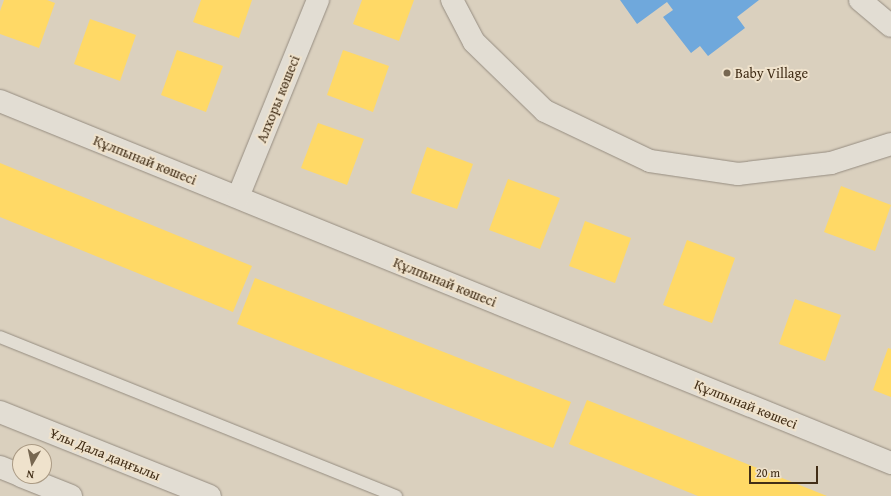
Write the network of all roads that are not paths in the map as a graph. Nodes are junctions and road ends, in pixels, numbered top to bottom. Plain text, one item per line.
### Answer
1 (318, 0) edge
2 (452, 0) edge
3 (860, 0) edge
4 (891, 26) edge
5 (0, 100) edge
6 (891, 144) edge
7 (238, 197) junction
8 (0, 337) edge
9 (0, 412) edge
10 (891, 463) edge
11 (0, 467) edge
12 (12, 472) edge
13 (41, 484) edge
14 (72, 496) edge
15 (210, 496) edge
16 (396, 496) edge

1 - 7 street, Алхоры көшесі
2 - 6 street
3 - 4 street
5 - 7 street, Құлпынай көшесі
7 - 10 street, Құлпынай көшесі
8 - 16 lane
9 - 15 street, Ұлы Дала даңғылы
11 - 12 street
13 - 14 street

